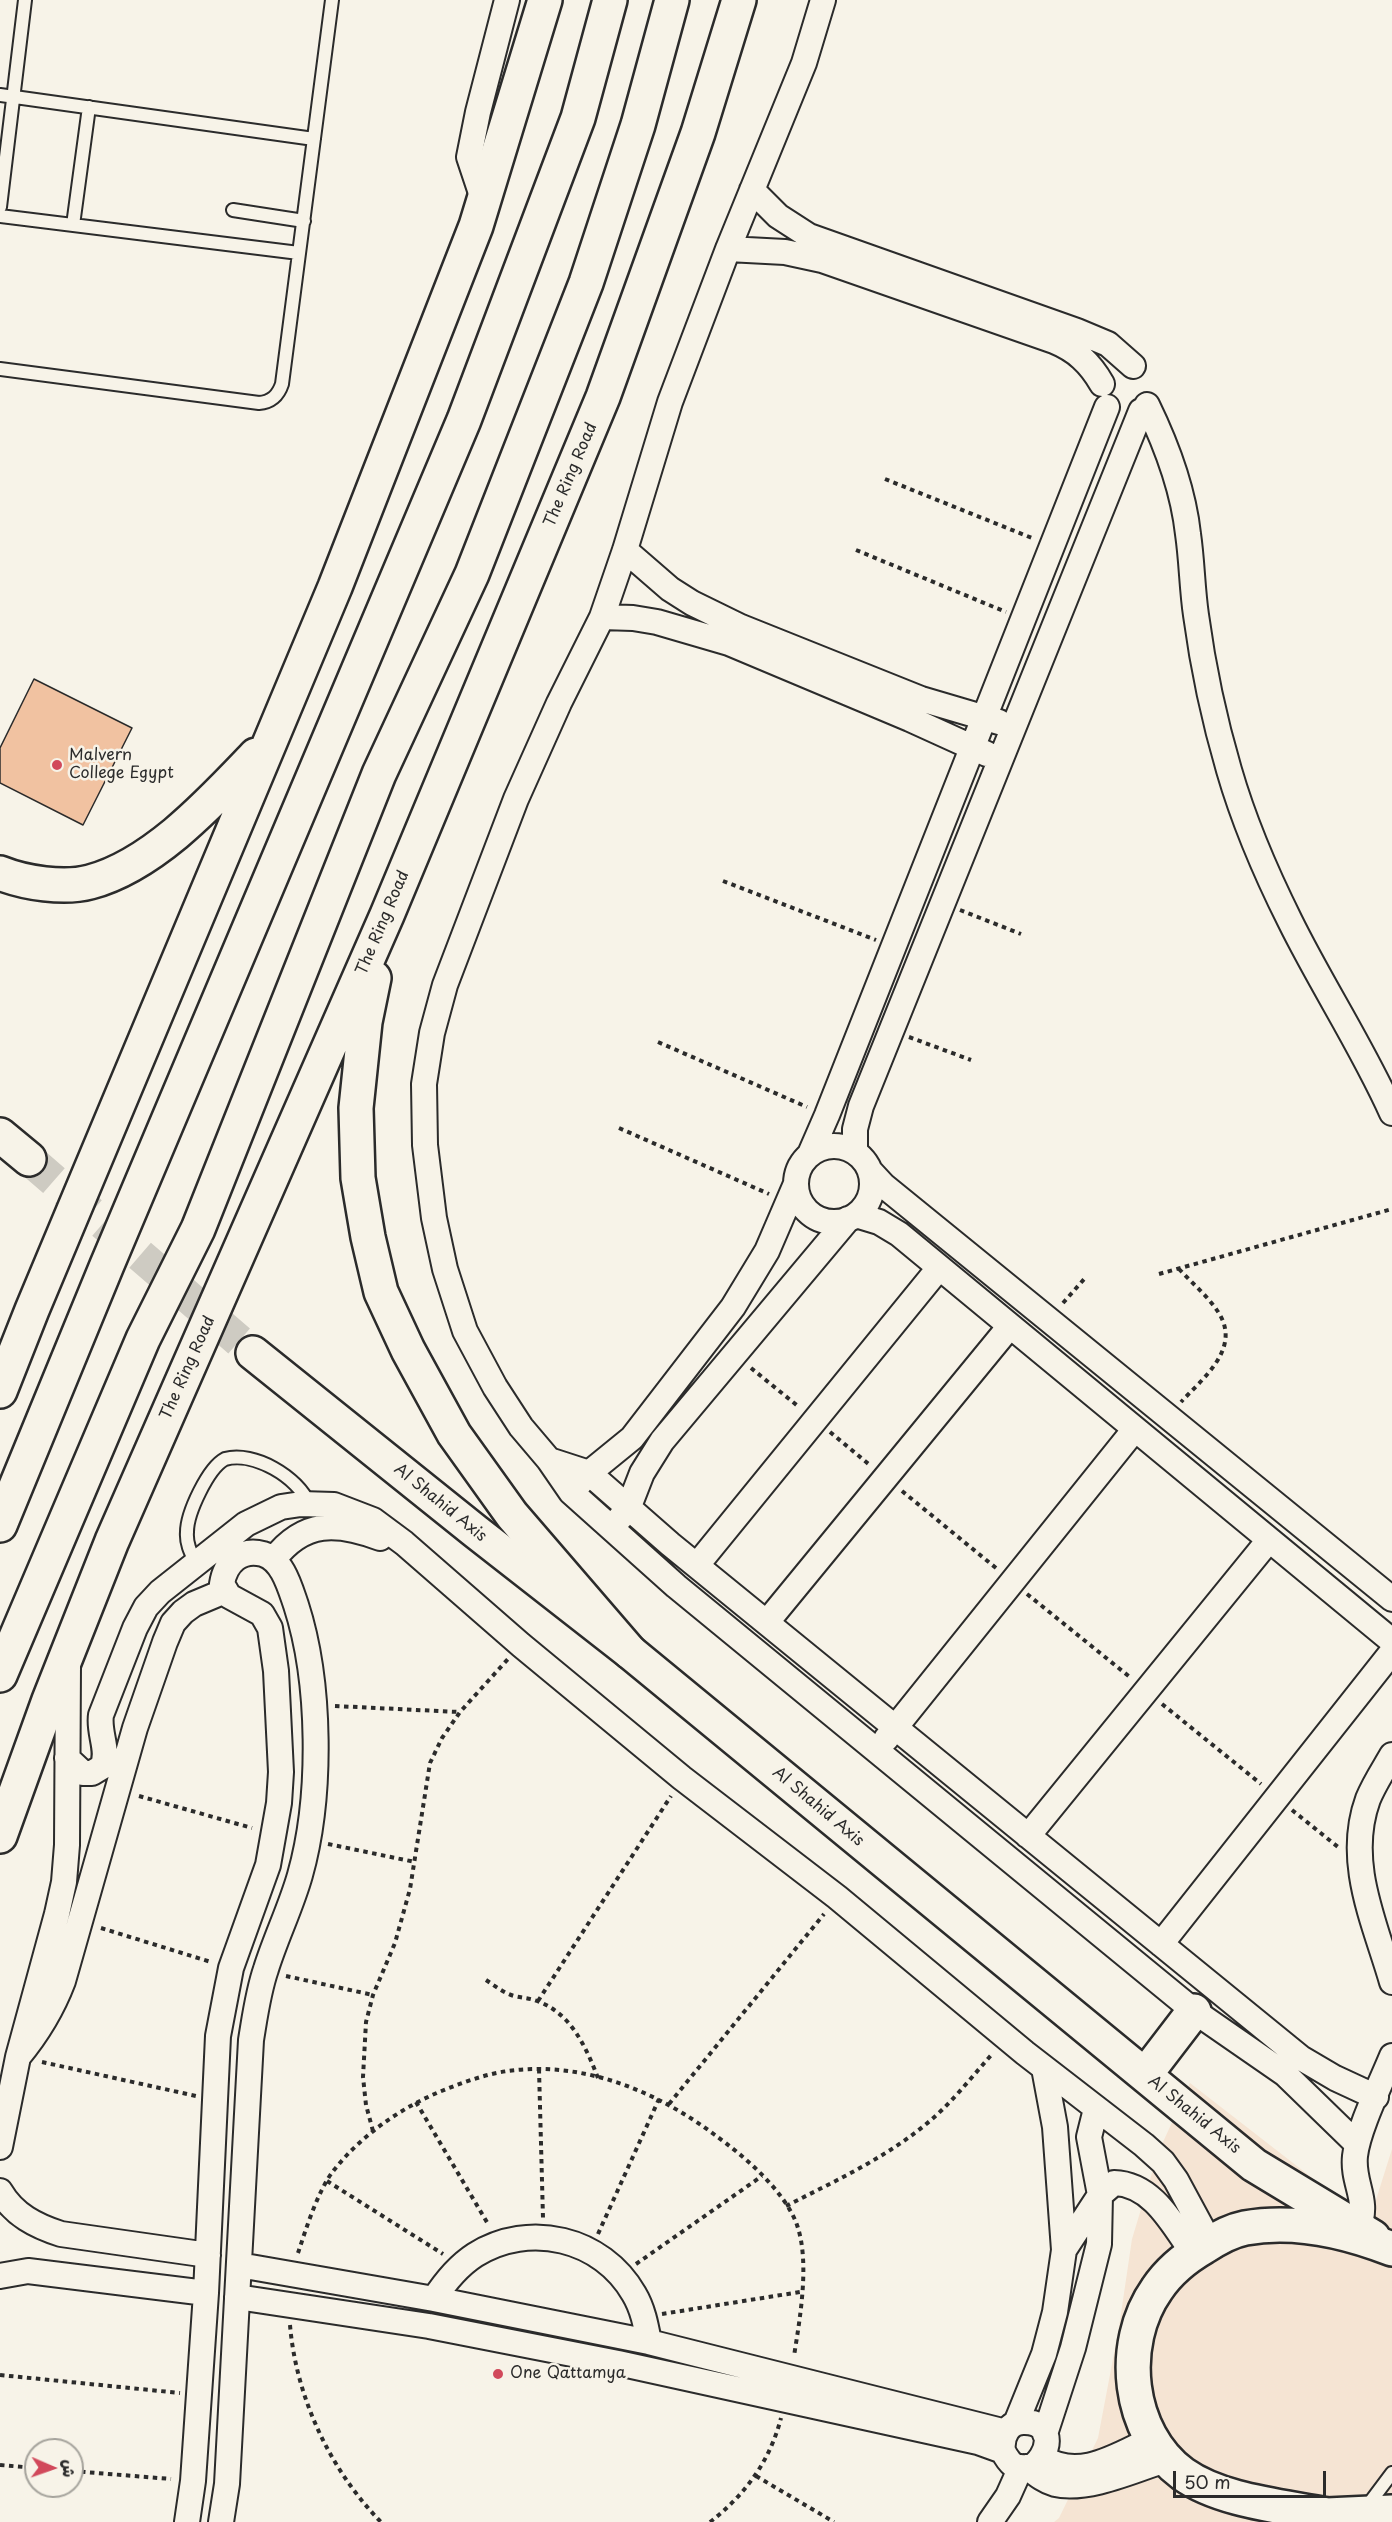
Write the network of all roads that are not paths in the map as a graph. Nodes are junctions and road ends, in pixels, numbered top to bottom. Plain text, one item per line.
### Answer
1 (25, 0) edge
2 (332, 0) edge
3 (507, 0) edge
4 (545, 0) edge
5 (610, 0) edge
6 (672, 0) edge
7 (739, 0) edge
8 (823, 0) edge
9 (0, 95) edge
10 (14, 97) junction
11 (89, 107) junction
12 (314, 139) junction
13 (752, 190) junction
14 (484, 202) junction
15 (0, 207) edge
16 (233, 210) dead end
17 (0, 216) edge
18 (303, 220) junction
19 (73, 225) junction
20 (728, 249) junction
21 (299, 253) junction
22 (1133, 366) junction
23 (0, 369) edge
24 (1105, 395) junction
25 (1144, 408) junction
26 (625, 550) junction
27 (602, 617) junction
28 (985, 717) junction
29 (1015, 727) junction
30 (270, 740) junction
31 (971, 748) junction
32 (1002, 759) junction
33 (0, 873) edge
34 (387, 915) junction
35 (1392, 1113) edge
36 (0, 1135) edge
37 (855, 1152) junction
38 (810, 1154) junction
39 (29, 1159) tunnel mouth
40 (870, 1171) junction
41 (792, 1194) junction
42 (852, 1217) junction
43 (939, 1268) junction
44 (32, 1310) junction
45 (1010, 1326) junction
46 (0, 1346) edge
47 (253, 1353) tunnel mouth
48 (0, 1391) edge
49 (1135, 1429) junction
50 (549, 1460) junction
51 (589, 1473) junction
52 (571, 1492) junction
53 (309, 1504) junction
54 (628, 1509) junction
55 (0, 1526) edge
56 (611, 1529) junction
57 (1269, 1540) junction
58 (417, 1556) junction
59 (274, 1559) junction
60 (697, 1564) junction
61 (188, 1570) junction
62 (225, 1591) junction
63 (1392, 1599) edge
64 (194, 1604) junction
65 (767, 1622) junction
66 (1392, 1641) edge
67 (68, 1652) junction
68 (630, 1652) junction
69 (1392, 1652) edge
70 (0, 1674) edge
71 (896, 1727) junction
72 (877, 1750) junction
73 (1392, 1755) edge
74 (67, 1758) junction
75 (0, 1836) edge
76 (1028, 1836) junction
77 (1161, 1944) junction
78 (1392, 1982) edge
79 (1194, 2011) junction
80 (1392, 2056) edge
81 (18, 2057) junction
82 (1044, 2068) junction
83 (1145, 2075) junction
84 (1376, 2097) junction
85 (1096, 2109) junction
86 (1357, 2144) junction
87 (0, 2147) edge
88 (0, 2191) edge
89 (1100, 2195) junction
90 (1358, 2228) junction
91 (1201, 2248) junction
92 (1392, 2249) edge
93 (1064, 2250) junction
94 (208, 2255) junction
95 (239, 2265) junction
96 (0, 2276) edge
97 (207, 2293) junction
98 (237, 2297) junction
99 (434, 2299) junction
100 (649, 2342) junction
101 (791, 2377) junction
102 (786, 2400) junction
103 (1045, 2434) junction
104 (1008, 2435) junction
105 (1160, 2449) junction
106 (1030, 2464) junction
107 (1392, 2473) edge
108 (1377, 2514) edge
109 (1327, 2515) junction
110 (187, 2522) edge
111 (221, 2522) edge
112 (990, 2522) edge
113 (1294, 2522) edge

1 - 10 lane
2 - 12 lane
3 - 14 street
4 - 14 main road
5 - 55 main road
6 - 70 main road
7 - 34 main road, The Ring Road
8 - 13 street
9 - 10 lane
10 - 11 lane
10 - 15 lane
11 - 12 lane
11 - 19 lane
12 - 18 lane
13 - 20 street
13 - 22 street
14 - 30 main road
16 - 18 lane
17 - 19 lane
18 - 21 lane
19 - 21 lane
20 - 24 street
20 - 26 street
21 - 23 lane
22 - 24 street
22 - 25 street
24 - 25 street
24 - 28 street
25 - 29 street
25 - 35 street
26 - 27 street
26 - 28 street
27 - 31 street
27 - 50 street
28 - 29 street
28 - 31 street
29 - 32 street
30 - 33 main road
30 - 44 main road
31 - 32 street
31 - 38 street
32 - 37 street
34 - 67 main road, The Ring Road
34 - 68 main road
36 - 39 main road
37 - 38 street
37 - 40 street
38 - 41 street
40 - 42 street
40 - 63 street
41 - 42 street
41 - 51 street
42 - 43 street
42 - 54 street
43 - 45 street
43 - 60 street
44 - 46 main road
44 - 48 main road
45 - 49 street
45 - 65 street
47 - 68 main road, Al Shahid Axis
49 - 57 street
49 - 71 street
50 - 51 street
50 - 52 street
51 - 52 street
51 - 54 street
52 - 56 street
53 - 58 street
53 - 61 street
53 - 61 lane
54 - 56 street
54 - 60 street
56 - 72 street
57 - 66 street
57 - 76 street
58 - 59 street
58 - 82 street
59 - 62 street
59 - 95 street
60 - 65 street
61 - 64 street
61 - 74 street
62 - 64 street
62 - 94 street
64 - 81 street
65 - 71 street
67 - 74 street
67 - 75 main road, The Ring Road
68 - 83 main road, Al Shahid Axis
69 - 77 street
71 - 72 street
71 - 76 street
72 - 79 street
73 - 78 street
74 - 81 street
76 - 77 street
77 - 84 street
79 - 83 main road
79 - 86 street
80 - 84 street
81 - 87 street
82 - 85 street
82 - 93 street
83 - 90 main road, Al Shahid Axis
84 - 86 street
85 - 89 street
85 - 91 street
86 - 90 street
88 - 94 street
89 - 91 street
89 - 93 street
89 - 103 street
90 - 92 main road, Al Shahid Axis
91 - 92 main road
91 - 105 main road
93 - 104 street
94 - 97 street
95 - 98 street
95 - 99 street
96 - 97 street
97 - 110 street
98 - 102 street
98 - 111 street
99 - 100 street
99 - 100 street
100 - 101 street
101 - 102 street
101 - 104 street
102 - 104 street
103 - 104 street
103 - 106 street
104 - 106 street
105 - 106 street
105 - 109 main road
106 - 112 street
107 - 108 lane
108 - 109 main road
109 - 113 main road

